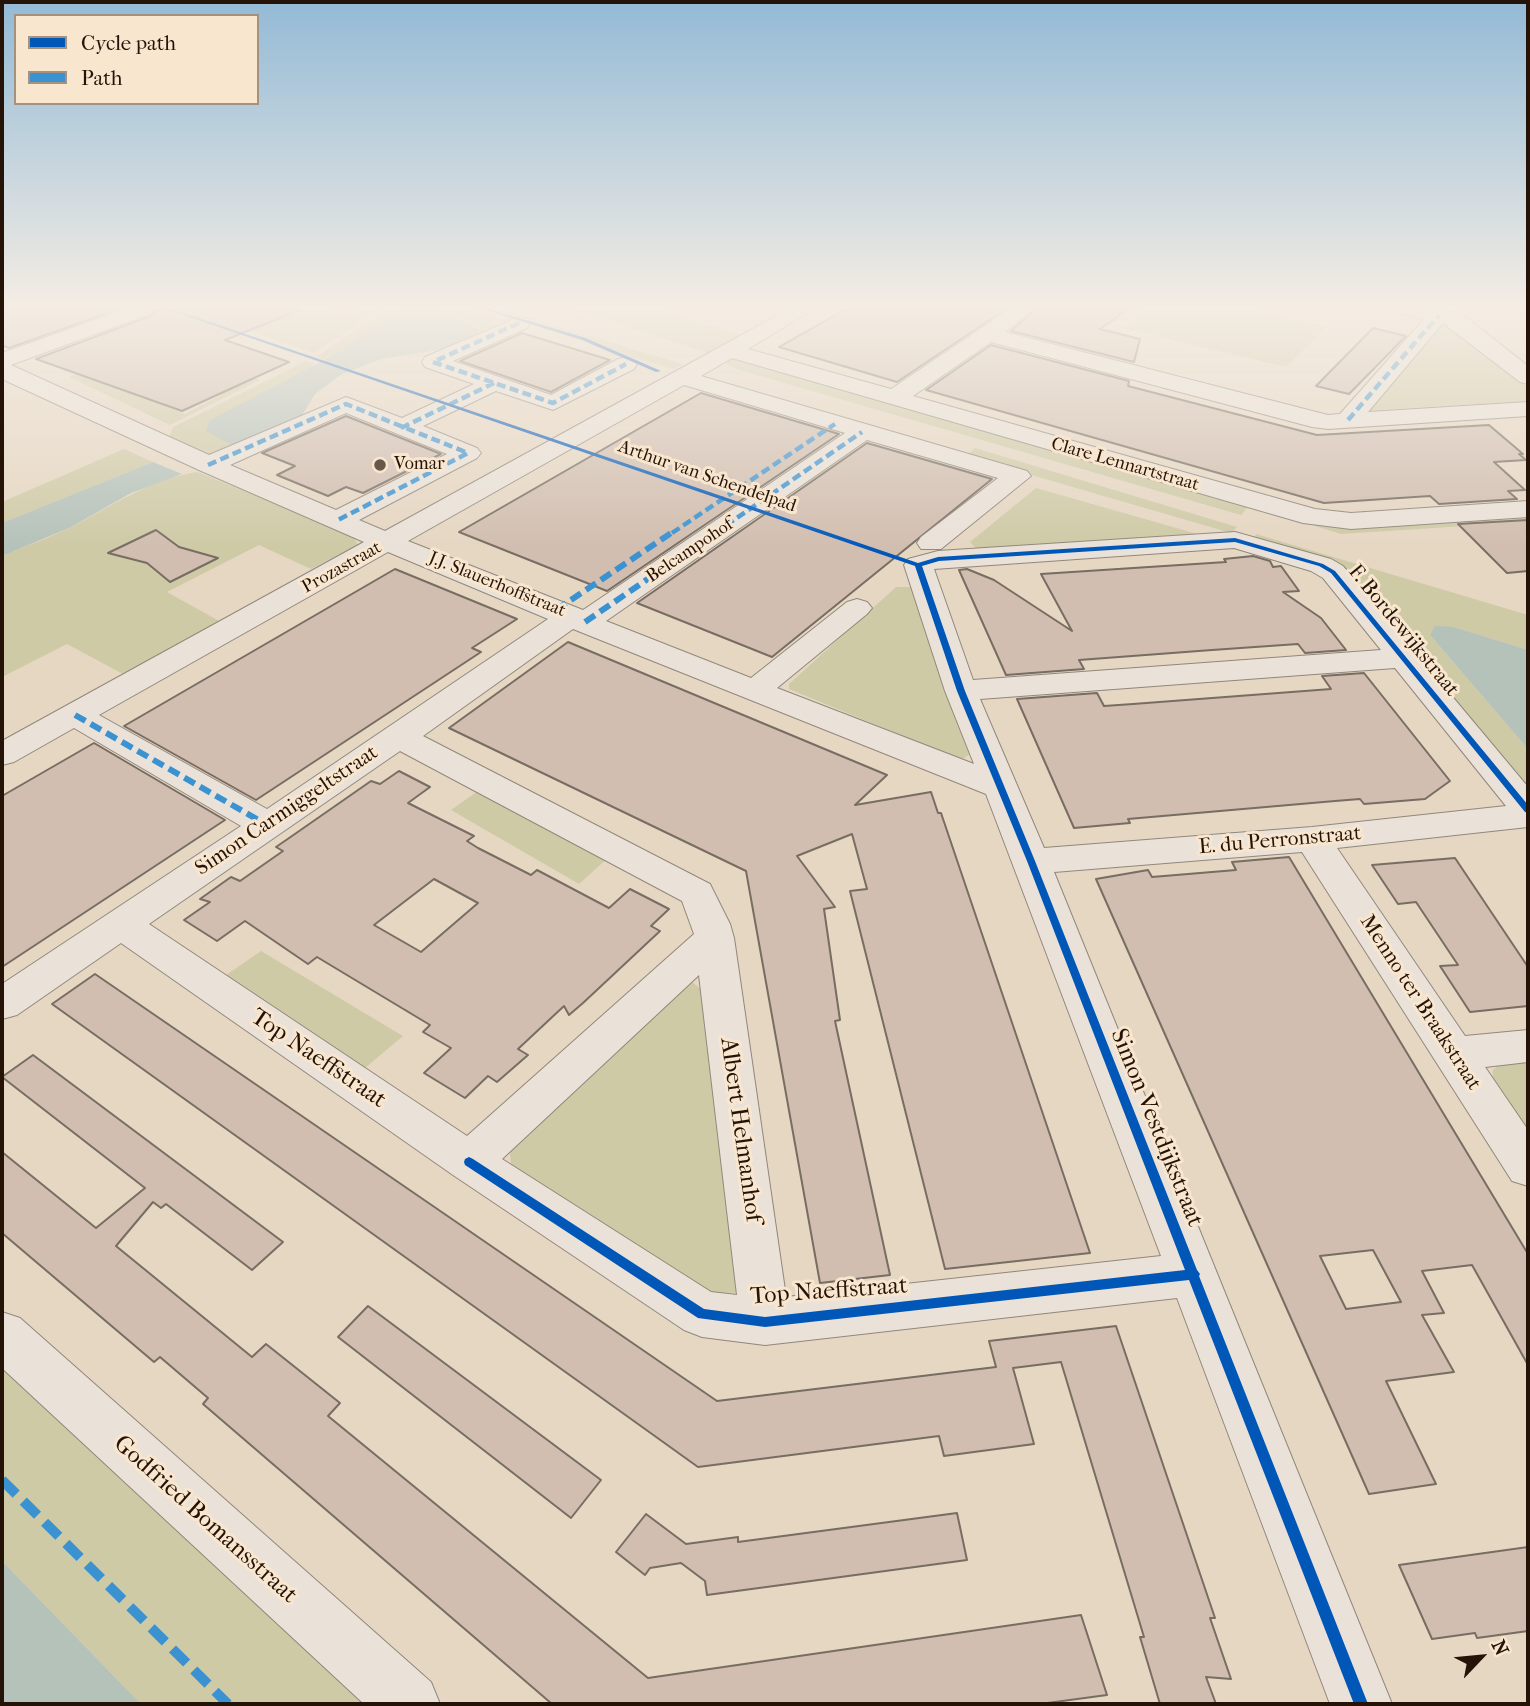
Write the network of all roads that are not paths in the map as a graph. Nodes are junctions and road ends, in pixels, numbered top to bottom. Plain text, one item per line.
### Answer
1 (42, 389) edge
2 (482, 389) edge
3 (511, 389) edge
4 (580, 389) edge
5 (660, 389) edge
6 (719, 389) edge
7 (861, 389) edge
8 (907, 389) edge
9 (1195, 389) edge
10 (1376, 389) edge
11 (894, 398) junction
12 (1528, 409) edge
13 (1348, 420) junction
14 (835, 424) junction
15 (401, 428) junction
16 (862, 432) junction
17 (208, 465) junction
18 (1528, 509) edge
19 (338, 520) junction
20 (390, 541) junction
21 (925, 554) junction
22 (858, 608) dead end
23 (571, 616) junction
24 (1401, 658) junction
25 (754, 691) junction
26 (961, 691) junction
27 (75, 715) junction
28 (399, 737) junction
29 (2, 755) edge
30 (998, 786) junction
31 (1528, 810) edge
32 (1528, 815) edge
33 (267, 825) junction
34 (1312, 839) junction
35 (1031, 861) junction
36 (119, 923) junction
37 (713, 938) junction
38 (2, 1004) edge
39 (1528, 1045) edge
40 (1454, 1054) junction
41 (469, 1162) junction
42 (1528, 1167) edge
43 (1194, 1274) junction
44 (765, 1322) junction
45 (2, 1335) edge
46 (409, 1704) edge
47 (1361, 1704) edge

1 - 17 street, J.J. Slauerhoffstraat
2 - 15 street
3 - 4 street
5 - 20 street, Prozastraat
6 - 14 street
7 - 11 street, Clare Lennartstraat
8 - 11 street
9 - 13 street
10 - 13 street
11 - 18 street, Clare Lennartstraat
12 - 13 street
14 - 16 street
14 - 23 street, Belcampohof
15 - 17 street
15 - 19 street
16 - 21 street
16 - 23 street, Belcampohof
17 - 19 street, J.J. Slauerhoffstraat
19 - 20 street, J.J. Slauerhoffstraat
20 - 23 street, J.J. Slauerhoffstraat
20 - 27 street, Prozastraat
21 - 24 street, F. Bordewijkstraat
21 - 26 street, Simon Vestdijkstraat
22 - 25 street
23 - 25 street, J.J. Slauerhoffstraat
23 - 28 street, Simon Carmiggeltstraat
24 - 26 street, F. Bordewijkstraat
24 - 31 street, F. Bordewijkstraat
25 - 30 street, J.J. Slauerhoffstraat
26 - 30 street, Simon Vestdijkstraat
27 - 29 street, Prozastraat
27 - 33 street
28 - 33 street, Simon Carmiggeltstraat
28 - 37 street, Albert Helmanhof
30 - 35 street, Simon Vestdijkstraat
32 - 34 street, E. du Perronstraat
33 - 36 street, Simon Carmiggeltstraat
34 - 35 street, E. du Perronstraat
34 - 40 street, Menno ter Braakstraat
35 - 43 street, Simon Vestdijkstraat
36 - 38 street, Simon Carmiggeltstraat
36 - 41 street, Top Naeffstraat
37 - 41 street
37 - 44 street, Albert Helmanhof
39 - 40 street
40 - 42 street, Menno ter Braakstraat
41 - 44 street, Top Naeffstraat
43 - 44 street, Top Naeffstraat
43 - 47 street, Simon Vestdijkstraat
45 - 46 street, Godfried Bomansstraat

